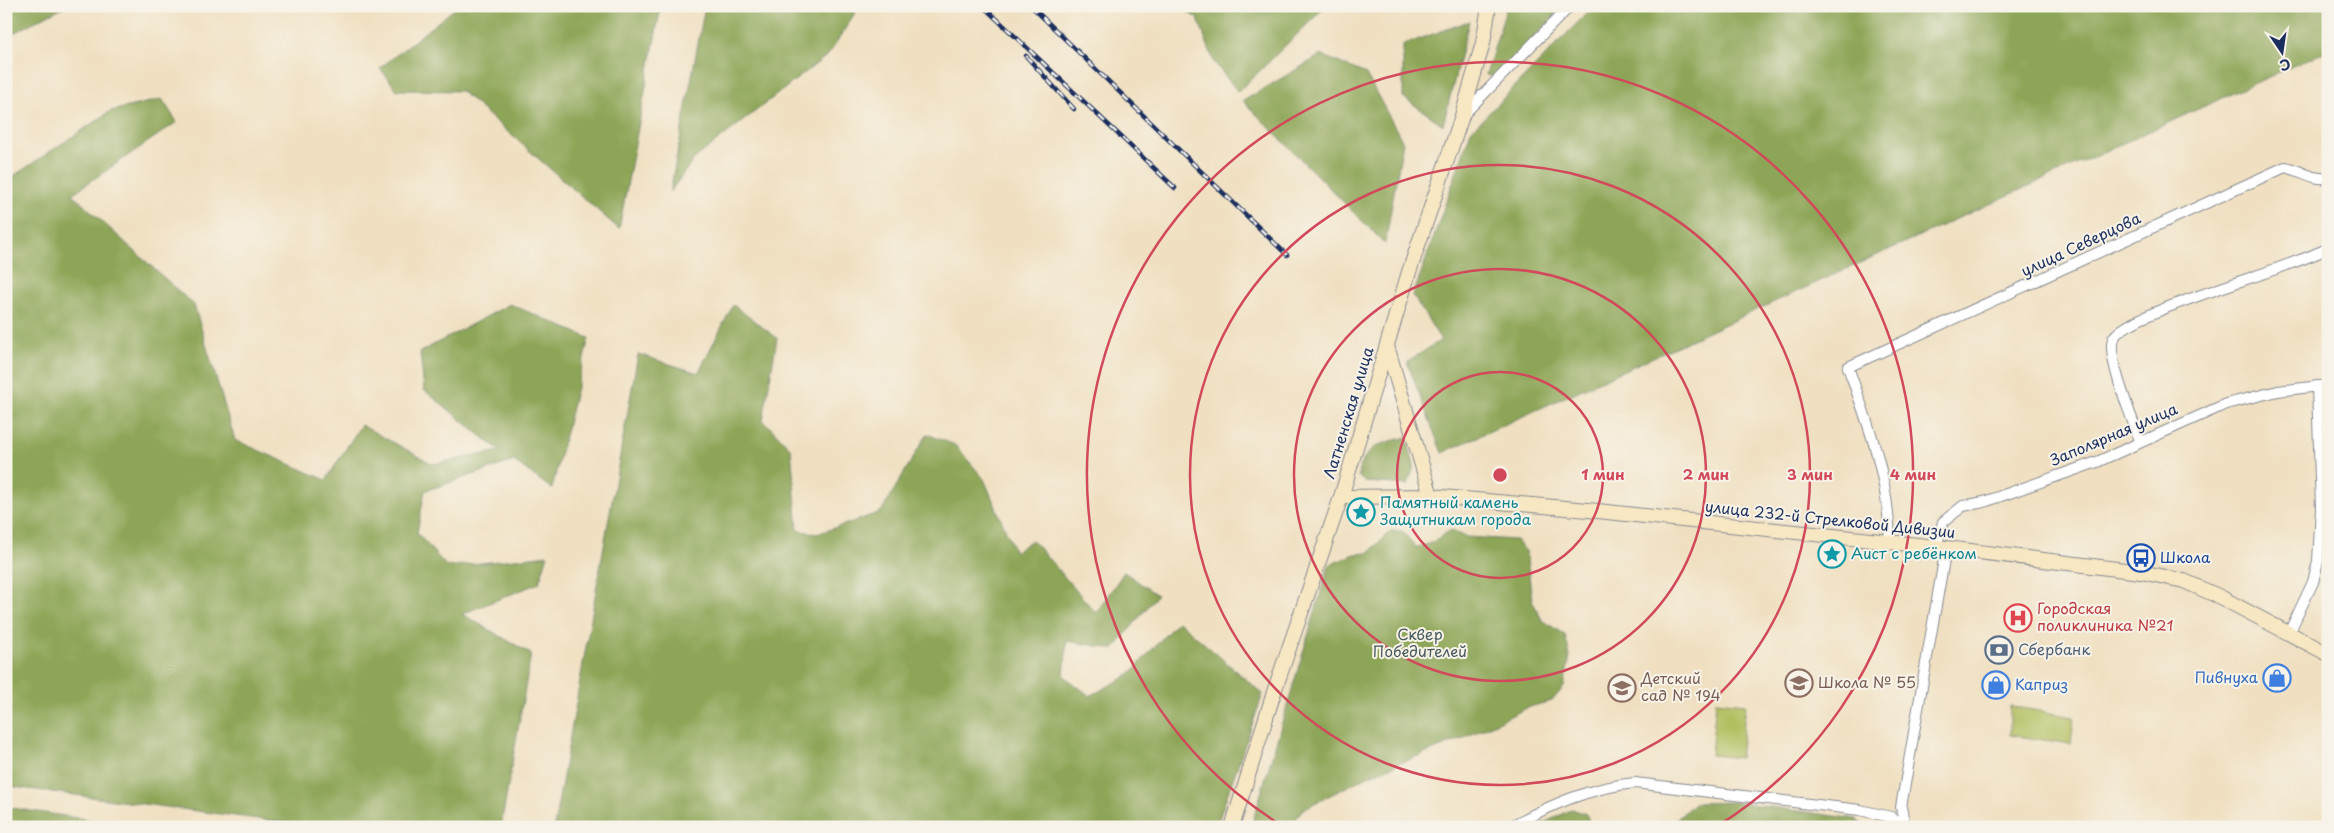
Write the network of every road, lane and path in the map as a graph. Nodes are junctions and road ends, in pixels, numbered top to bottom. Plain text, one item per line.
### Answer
1 (1489, 6) edge
2 (1570, 6) edge
3 (1462, 116) junction
4 (2328, 178) edge
5 (2328, 248) edge
6 (1387, 345) junction
7 (2323, 386) edge
8 (2140, 440) junction
9 (1431, 496) junction
10 (1341, 497) junction
11 (1890, 542) junction
12 (1941, 548) junction
13 (2289, 633) junction
14 (2328, 654) edge
15 (1232, 827) edge
16 (1510, 827) edge
17 (1904, 827) edge

1 - 3 street, Латненская улица
2 - 3 street
3 - 6 street, Латненская улица
4 - 11 street, улица Северцова
5 - 8 street
6 - 9 street
6 - 10 street, Латненская улица
7 - 8 street, Заполярная улица
7 - 13 street
8 - 12 street, Заполярная улица
9 - 10 street, улица 232-й Стрелковой Дивизии
9 - 11 street, улица 232-й Стрелковой Дивизии
10 - 15 street, Латненская улица
11 - 12 street, улица 232-й Стрелковой Дивизии
12 - 13 street, улица 232-й Стрелковой Дивизии
12 - 17 street, Заполярная улица
13 - 14 street, улица 232-й Стрелковой Дивизии
16 - 17 street

